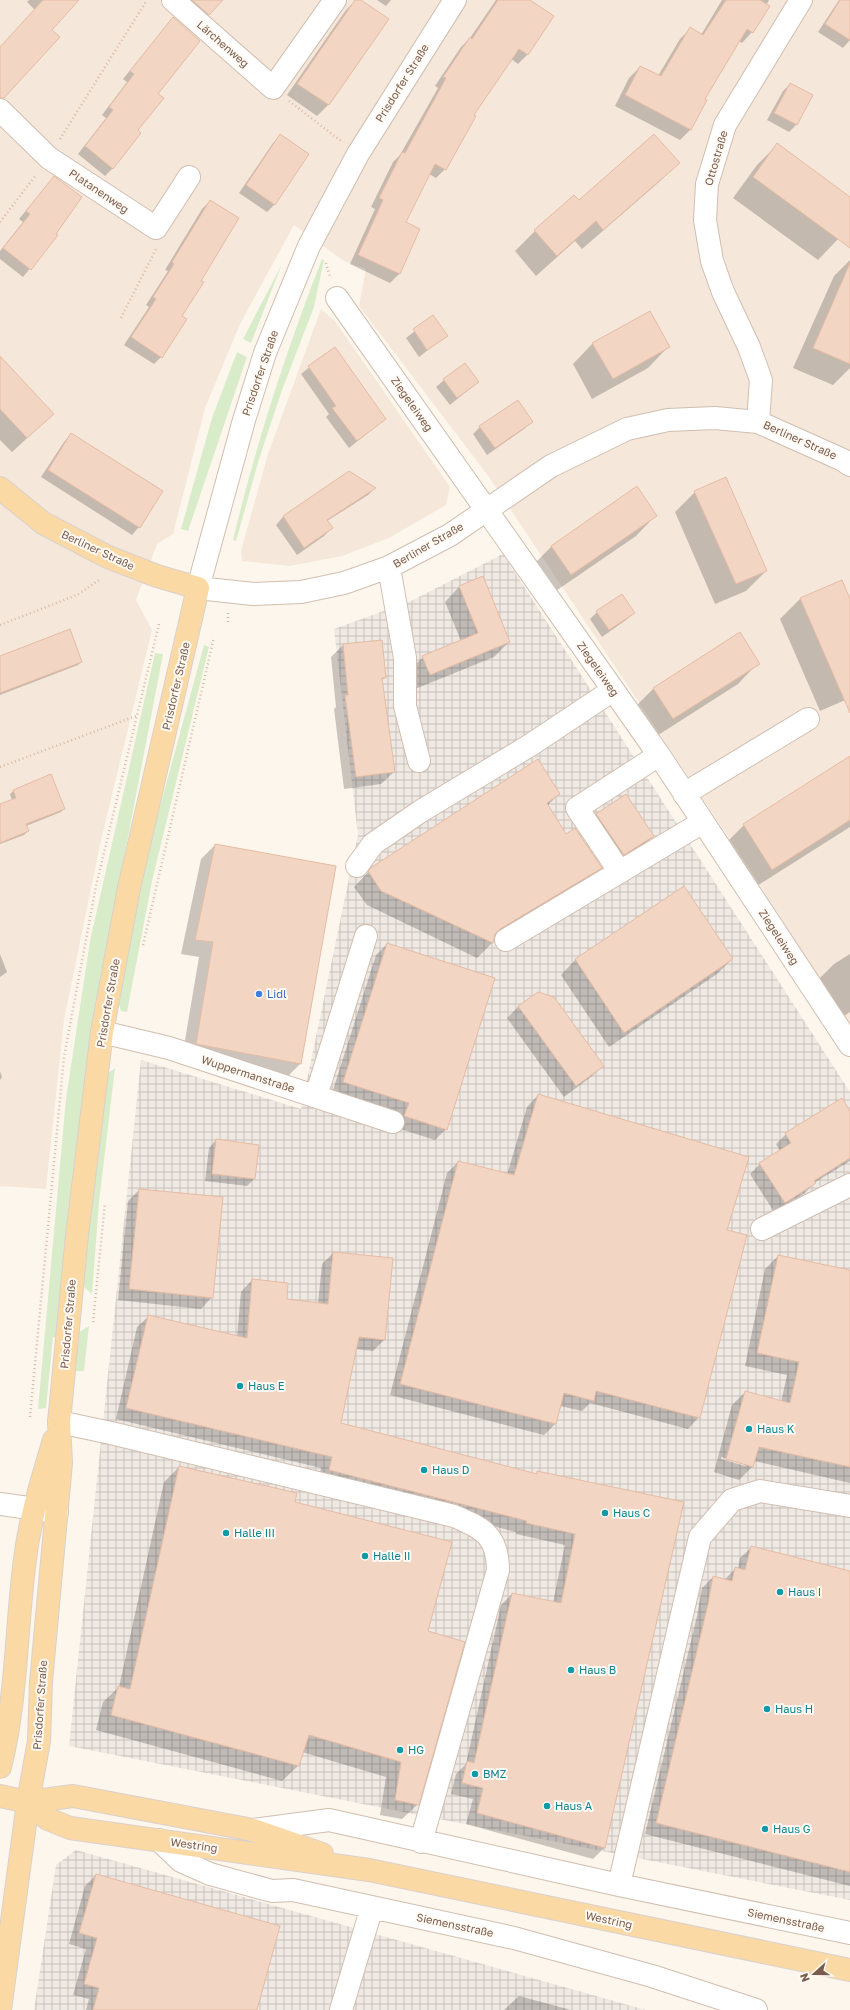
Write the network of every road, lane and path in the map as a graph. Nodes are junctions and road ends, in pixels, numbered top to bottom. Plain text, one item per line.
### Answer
1 (147, 0) edge
2 (173, 0) edge
3 (335, 0) edge
4 (455, 0) edge
5 (800, 0) edge
6 (273, 88) junction
7 (0, 110) edge
8 (358, 154) junction
9 (49, 158) junction
10 (189, 177) dead end
11 (0, 222) edge
12 (156, 228) junction
13 (309, 246) junction
14 (337, 298) joint
15 (121, 318) dead end
16 (758, 422) junction
17 (850, 465) edge
18 (0, 488) edge
19 (486, 509) junction
20 (389, 567) junction
21 (99, 580) dead end
22 (198, 588) junction
23 (0, 625) edge
24 (214, 637) dead end
25 (613, 690) junction
26 (136, 716) dead end
27 (808, 719) dead end
28 (659, 755) junction
29 (420, 761) dead end
30 (0, 767) edge
31 (684, 794) junction
32 (703, 822) junction
33 (357, 866) dead end
34 (620, 872) junction
35 (366, 936) dead end
36 (506, 940) dead end
37 (142, 948) dead end
38 (102, 1032) junction
39 (850, 1045) edge
40 (316, 1096) junction
41 (393, 1122) dead end
42 (850, 1185) edge
43 (762, 1229) dead end
44 (59, 1422) junction
45 (0, 1504) edge
46 (850, 1506) edge
47 (33, 1508) junction
48 (57, 1512) junction
49 (0, 1768) edge
50 (0, 1796) edge
51 (28, 1802) junction
52 (253, 1830) junction
53 (159, 1840) junction
54 (421, 1842) junction
55 (369, 1870) junction
56 (619, 1885) junction
57 (372, 1907) junction
58 (850, 1933) edge
59 (850, 1970) edge
60 (0, 2010) edge
61 (341, 2010) edge
62 (756, 2010) edge

1 - 9 path
2 - 6 street, Lärchenweg
3 - 6 street
4 - 8 street, Prisdorfer Straße
5 - 16 street, Ottostraße
6 - 8 path
7 - 9 street, Platanenweg
8 - 13 street, Prisdorfer Straße
9 - 11 path
9 - 12 street, Platanenweg
10 - 12 street
12 - 15 path
13 - 14 path
13 - 22 street, Prisdorfer Straße
14 - 19 street, Ziegeleiweg
16 - 17 street, Berliner Straße
16 - 19 street, Berliner Straße
18 - 22 main road, Berliner Straße
19 - 20 street, Berliner Straße
19 - 25 street, Ziegeleiweg
20 - 22 street, Berliner Straße
20 - 29 street
21 - 23 path
22 - 38 main road, Prisdorfer Straße
24 - 37 path
25 - 28 street, Ziegeleiweg
25 - 33 street
26 - 30 path
27 - 31 street
28 - 31 street, Ziegeleiweg
28 - 34 street
31 - 32 street, Ziegeleiweg
32 - 34 street
32 - 39 street, Ziegeleiweg
34 - 36 street
35 - 40 street
38 - 40 street, Wuppermanstraße
38 - 44 main road, Prisdorfer Straße
40 - 41 street, Wuppermanstraße
42 - 43 street
44 - 47 main road, Prisdorfer Straße
44 - 48 main road, Prisdorfer Straße
44 - 54 street
45 - 47 street
46 - 56 street
47 - 48 street
47 - 49 main road, Prisdorfer Straße
48 - 51 main road, Prisdorfer Straße
50 - 51 main road, Westring
51 - 52 main road, Westring
51 - 53 main road, Westring
51 - 60 main road, Prisdorfer Straße
52 - 54 street, Siemensstraße
52 - 55 main road, Westring
53 - 55 main road, Westring
53 - 57 street, Siemensstraße
54 - 56 street, Siemensstraße
55 - 59 main road, Westring
56 - 58 street, Siemensstraße
57 - 61 street
57 - 62 street, Siemensstraße

